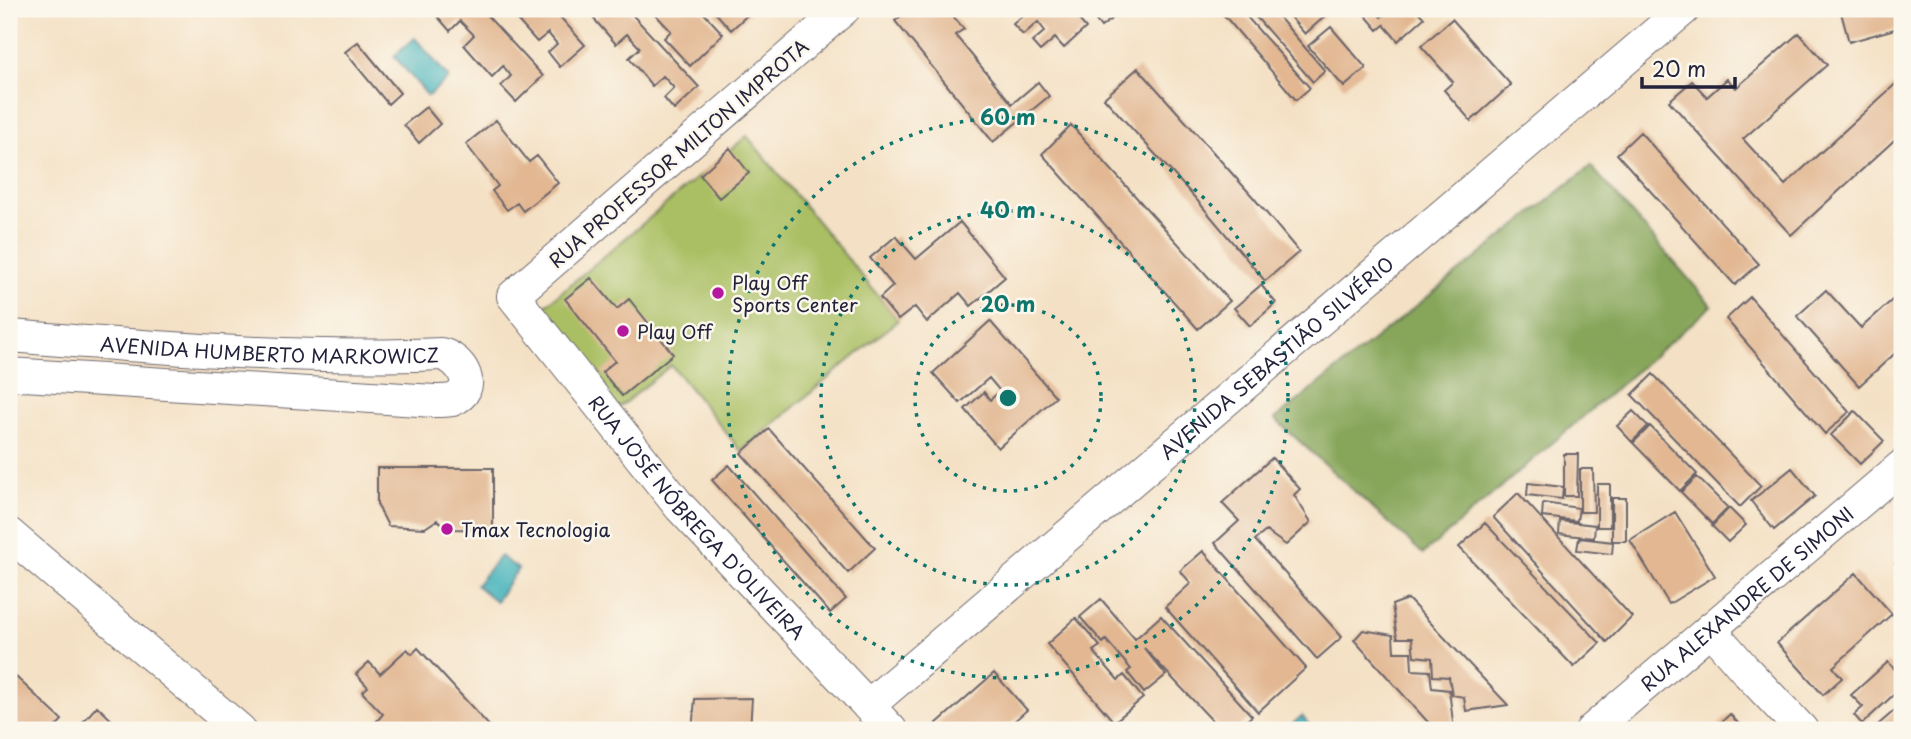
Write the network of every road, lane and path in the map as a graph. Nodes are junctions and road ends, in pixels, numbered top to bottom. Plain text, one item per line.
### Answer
1 (844, 9) edge
2 (1684, 9) edge
3 (513, 296) joint
4 (9, 336) edge
5 (9, 374) edge
6 (1902, 466) edge
7 (9, 534) edge
8 (1710, 629) junction
9 (868, 706) junction
10 (240, 730) edge
11 (891, 730) edge
12 (1592, 730) edge
13 (1801, 730) edge

1 - 3 street, RUA PROFESSOR MILTON IMPROTA
2 - 9 street, AVENIDA SEBASTIÃO SILVÉRIO
3 - 9 street, RUA JOSÉ NÓBREGA D'OLIVEIRA
4 - 5 street, AVENIDA HUMBERTO MARKOWICZ
6 - 8 street, RUA ALEXANDRE DE SIMONI
7 - 10 street
8 - 12 street, RUA ALEXANDRE DE SIMONI
8 - 13 street
9 - 11 street, RUA JOSÉ NÓBREGA D'OLIVEIRA

